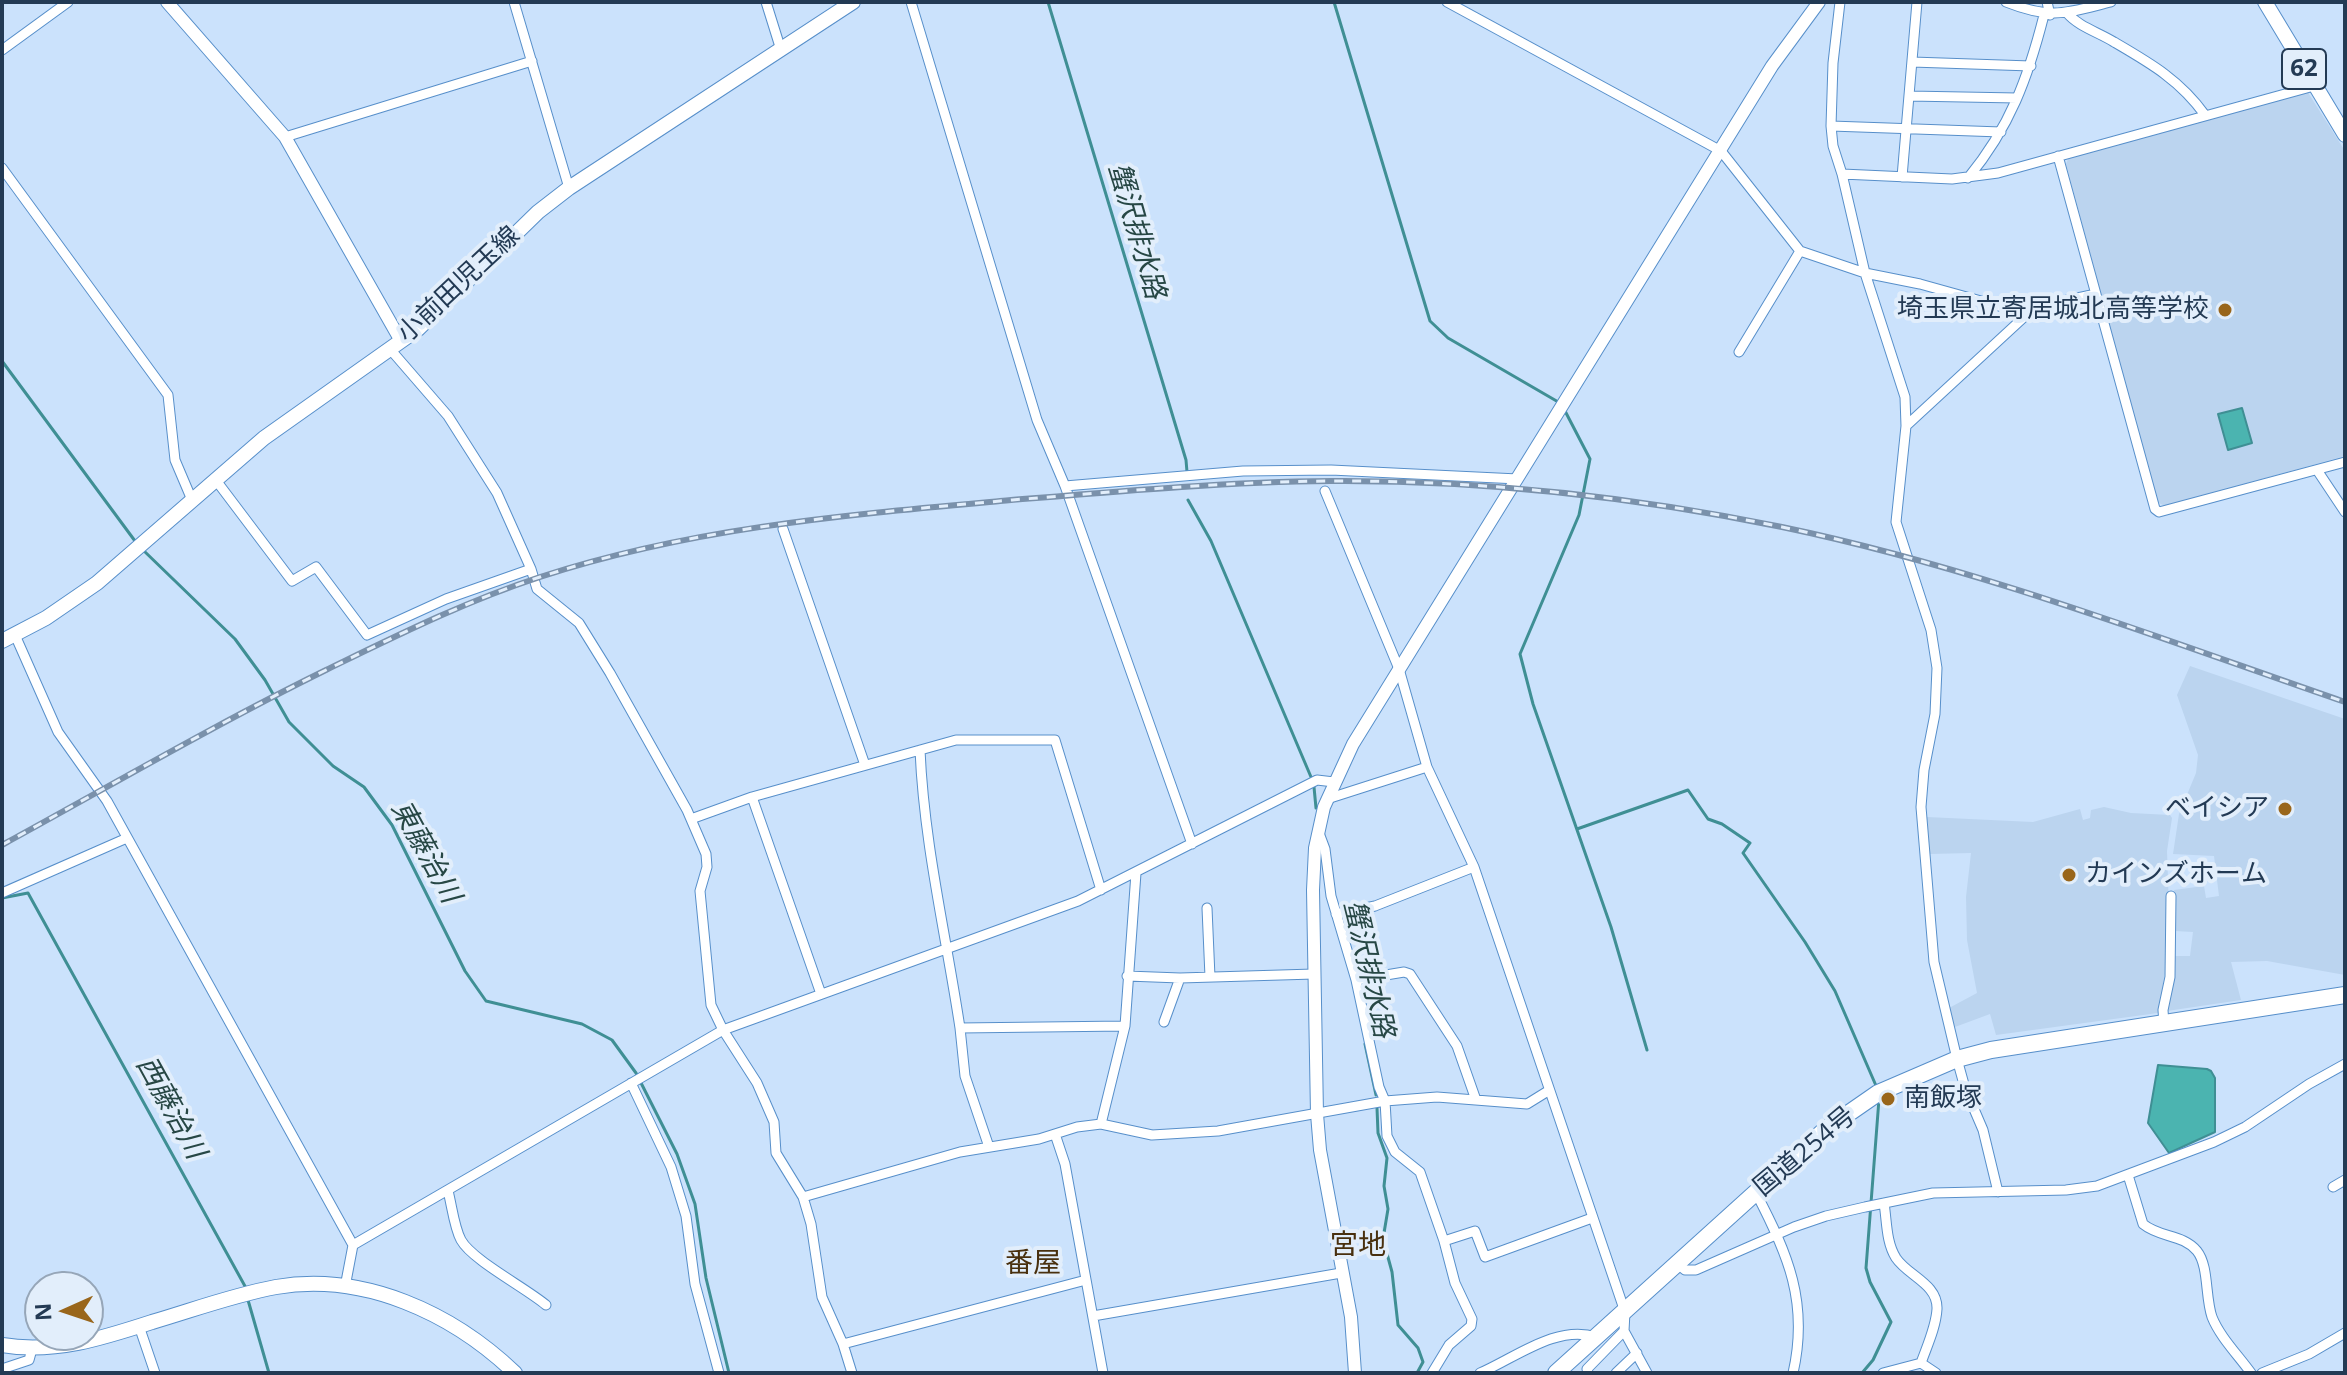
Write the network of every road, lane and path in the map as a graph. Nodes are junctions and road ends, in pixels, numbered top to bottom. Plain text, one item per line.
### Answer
1 (68, 2) edge
2 (167, 2) edge
3 (514, 2) edge
4 (766, 2) edge
5 (853, 2) edge
6 (911, 2) edge
7 (1447, 2) edge
8 (1819, 2) edge
9 (1840, 2) edge
10 (1917, 2) edge
11 (2006, 2) edge
12 (2047, 2) edge
13 (2111, 2) edge
14 (2265, 2) edge
15 (2067, 13) junction
16 (2047, 15) junction
17 (2, 50) edge
18 (781, 50) junction
19 (532, 61) junction
20 (1912, 62) junction
21 (2031, 66) junction
22 (2314, 86) junction
23 (1909, 96) junction
24 (2017, 98) junction
25 (2205, 115) junction
26 (1831, 126) junction
27 (1906, 128) junction
28 (2001, 132) junction
29 (2345, 135) edge
30 (285, 137) junction
31 (1721, 151) junction
32 (2058, 156) junction
33 (2, 168) edge
34 (1842, 174) junction
35 (1902, 177) junction
36 (1968, 178) junction
37 (569, 188) junction
38 (1800, 251) junction
39 (1865, 273) junction
40 (2096, 294) junction
41 (2025, 312) junction
42 (395, 345) junction
43 (1739, 352) dead end
44 (1906, 426) junction
45 (2345, 462) edge
46 (2317, 470) junction
47 (215, 479) junction
48 (1518, 479) junction
49 (1065, 486) junction
50 (1325, 491) dead end
51 (192, 500) junction
52 (2345, 512) edge
53 (783, 529) dead end
54 (531, 569) junction
55 (8, 638) edge
56 (1399, 669) junction
57 (920, 750) junction
58 (865, 765) junction
59 (1427, 767) junction
60 (1334, 782) junction
61 (752, 797) junction
62 (1327, 799) junction
63 (691, 819) junction
64 (1318, 830) junction
65 (127, 838) junction
66 (1192, 844) junction
67 (1474, 867) junction
68 (1136, 873) junction
69 (1101, 890) junction
70 (2, 893) edge
71 (2171, 896) dead end
72 (1207, 908) dead end
73 (1336, 914) junction
74 (948, 947) junction
75 (1314, 974) junction
76 (1127, 976) junction
77 (1210, 977) junction
78 (1180, 978) junction
79 (1356, 980) junction
80 (821, 994) junction
81 (2345, 995) edge
82 (1164, 1022) dead end
83 (2164, 1024) junction
84 (1125, 1026) junction
85 (960, 1028) junction
86 (723, 1030) junction
87 (1957, 1059) junction
88 (2342, 1065) edge
89 (2345, 1080) edge
90 (631, 1083) junction
91 (1548, 1091) junction
92 (1476, 1100) junction
93 (1385, 1101) junction
94 (1317, 1114) junction
95 (1101, 1124) junction
96 (1055, 1134) junction
97 (989, 1147) junction
98 (2128, 1175) junction
99 (2345, 1180) edge
100 (2333, 1187) dead end
101 (448, 1191) junction
102 (1998, 1192) junction
103 (1756, 1193) junction
104 (803, 1197) junction
105 (1884, 1203) junction
106 (1592, 1218) junction
107 (1778, 1234) junction
108 (1444, 1241) junction
109 (353, 1245) junction
110 (1678, 1264) junction
111 (1341, 1273) junction
112 (1086, 1280) junction
113 (345, 1287) junction
114 (546, 1305) dead end
115 (1625, 1312) junction
116 (1093, 1316) junction
117 (139, 1326) junction
118 (1624, 1331) junction
119 (2345, 1333) edge
120 (104, 1336) edge
121 (1596, 1337) junction
122 (843, 1344) junction
123 (2, 1345) edge
124 (24, 1348) edge
125 (31, 1351) edge
126 (1637, 1353) junction
127 (1921, 1363) junction
128 (2, 1369) edge
129 (155, 1373) edge
130 (515, 1373) edge
131 (719, 1373) edge
132 (852, 1373) edge
133 (1103, 1373) edge
134 (1355, 1373) edge
135 (1432, 1373) edge
136 (1480, 1373) edge
137 (1556, 1373) edge
138 (1588, 1373) edge
139 (1616, 1373) edge
140 (1647, 1373) edge
141 (1793, 1373) edge
142 (1883, 1373) edge
143 (1936, 1373) edge
144 (2251, 1373) edge
145 (2262, 1373) edge

1 - 17 street
2 - 30 street
3 - 19 street
4 - 18 street
5 - 18 main road, 小前田児玉線
6 - 49 street
7 - 31 street
8 - 31 street
9 - 26 street
10 - 20 street
11 - 16 street
12 - 16 street
13 - 15 street
14 - 22 main road, 62
15 - 16 street
15 - 25 street
16 - 21 street
18 - 37 main road, 小前田児玉線
19 - 30 street
19 - 37 street
20 - 21 street
20 - 23 street
21 - 24 street
22 - 25 street
22 - 29 main road, 62
23 - 24 street
23 - 27 street
24 - 28 street
25 - 32 street
26 - 27 street
26 - 34 street
27 - 28 street
27 - 35 street
28 - 36 street
30 - 42 street
31 - 38 street
31 - 48 street
32 - 36 street
32 - 40 street
33 - 51 street
34 - 35 street
34 - 39 street
35 - 36 street
37 - 42 main road, 小前田児玉線
38 - 39 street
38 - 43 street
39 - 41 street
39 - 44 street
40 - 41 street
40 - 46 street
41 - 44 street
42 - 47 main road, 小前田児玉線
42 - 54 street
44 - 87 street
45 - 46 street
46 - 52 street
47 - 51 main road, 小前田児玉線
47 - 54 street
48 - 49 street
48 - 56 street
49 - 66 street
50 - 56 street
51 - 55 main road, 小前田児玉線
53 - 58 street
54 - 63 street
55 - 65 street
56 - 59 street
56 - 60 street
57 - 58 street
57 - 69 street
57 - 74 street
58 - 61 street
59 - 62 street
59 - 67 street
60 - 62 street
60 - 66 street
61 - 63 street
61 - 80 street
62 - 64 street
63 - 86 street
64 - 73 street
64 - 75 street
65 - 70 street
65 - 109 street
66 - 68 street
67 - 73 street
67 - 91 street
68 - 69 street
68 - 76 street
69 - 74 street
71 - 83 street
72 - 77 street
73 - 79 street
74 - 80 street
74 - 85 street
75 - 77 street
75 - 94 street
76 - 78 street
76 - 84 street
77 - 78 street
78 - 82 street
79 - 92 street
79 - 93 street
80 - 86 street
81 - 83 highway, 国道254号
83 - 87 highway, 国道254号
84 - 85 street
84 - 95 street
85 - 97 street
86 - 90 street
86 - 104 street
87 - 102 street
87 - 103 highway, 国道254号
88 - 89 street
88 - 98 street
90 - 101 street
90 - 131 street
91 - 92 street
91 - 106 street
92 - 93 street
93 - 94 street
93 - 108 street
94 - 95 street
94 - 111 street
95 - 96 street
96 - 97 street
96 - 112 street
97 - 104 street
98 - 102 street
98 - 144 street
99 - 100 street
101 - 109 street
101 - 114 street
102 - 105 street
103 - 107 street
103 - 110 highway, 国道254号
104 - 122 street
105 - 107 street
105 - 127 street
106 - 108 street
106 - 115 street
107 - 110 street
107 - 141 street
108 - 135 street
109 - 113 street
110 - 115 highway, 国道254号
111 - 116 street
111 - 134 street
112 - 116 street
112 - 122 street
113 - 117 main road
113 - 130 main road
115 - 118 street
115 - 121 highway, 国道254号
116 - 133 street
117 - 120 main road
117 - 129 street
118 - 126 street
118 - 138 street
119 - 145 street
121 - 136 street
121 - 137 highway, 国道254号
122 - 132 street
123 - 124 main road
125 - 128 street
126 - 139 street
126 - 140 street
127 - 142 street
127 - 143 street

